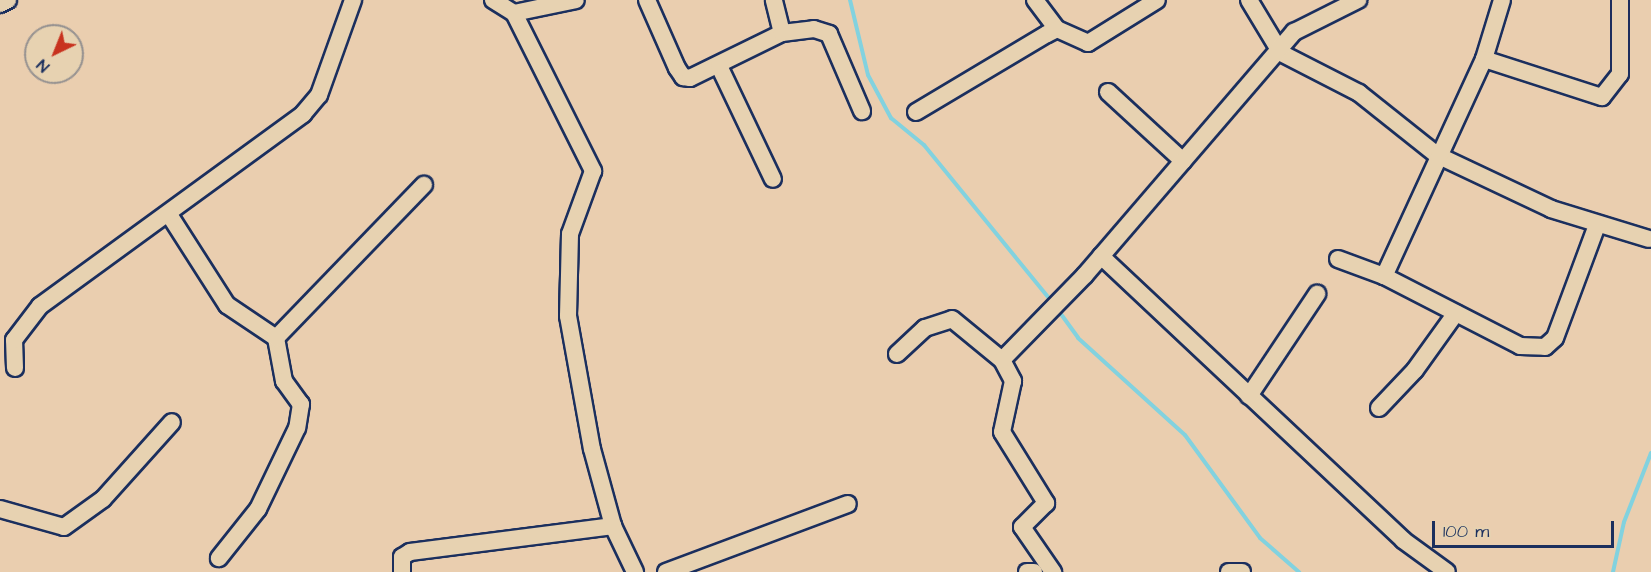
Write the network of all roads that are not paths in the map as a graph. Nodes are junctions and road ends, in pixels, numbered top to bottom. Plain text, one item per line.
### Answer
1 (8, 0) edge
2 (353, 0) edge
3 (493, 0) edge
4 (576, 0) edge
5 (647, 0) edge
6 (774, 0) edge
7 (1035, 0) edge
8 (1157, 0) edge
9 (1249, 0) edge
10 (1358, 0) edge
11 (1502, 0) edge
12 (1620, 0) edge
13 (0, 4) edge
14 (514, 14) junction
15 (1057, 30) junction
16 (782, 33) junction
17 (1281, 53) junction
18 (1484, 59) junction
19 (719, 66) junction
20 (1108, 92) dead end
21 (862, 111) dead end
22 (916, 112) dead end
23 (1437, 155) junction
24 (1183, 161) junction
25 (772, 179) dead end
26 (424, 185) dead end
27 (170, 216) junction
28 (1597, 225) junction
29 (1649, 239) dead end
30 (1101, 256) junction
31 (1338, 259) dead end
32 (1384, 276) junction
33 (1317, 294) dead end
34 (1456, 313) junction
35 (276, 338) junction
36 (897, 354) dead end
37 (1002, 360) junction
38 (15, 368) dead end
39 (1250, 396) junction
40 (1379, 408) dead end
41 (172, 422) dead end
42 (848, 504) dead end
43 (0, 510) edge
44 (613, 526) junction
45 (219, 558) dead end
46 (402, 572) edge
47 (635, 572) edge
48 (666, 572) edge
49 (1027, 572) edge
50 (1034, 572) edge
51 (1053, 572) edge
52 (1229, 572) edge
53 (1242, 572) edge
54 (1447, 572) edge

1 - 13 street
2 - 27 street
3 - 14 street
4 - 14 street
5 - 19 street
6 - 16 street
7 - 15 street
8 - 15 street
9 - 17 street
10 - 17 street
11 - 18 street
12 - 18 street
14 - 44 street
15 - 22 street
16 - 19 street
16 - 21 street
17 - 23 street
17 - 24 street
18 - 23 street
19 - 25 street
20 - 24 street
23 - 28 street
23 - 32 street
24 - 30 street
26 - 35 street
27 - 35 street
27 - 38 street
28 - 29 street
28 - 34 street
30 - 37 street
30 - 39 street
31 - 32 street
32 - 34 street
33 - 39 street
34 - 40 street
35 - 45 street
36 - 37 street
37 - 51 street
39 - 54 street
41 - 43 street
42 - 48 street
44 - 46 street
44 - 47 street
49 - 50 street
52 - 53 street

